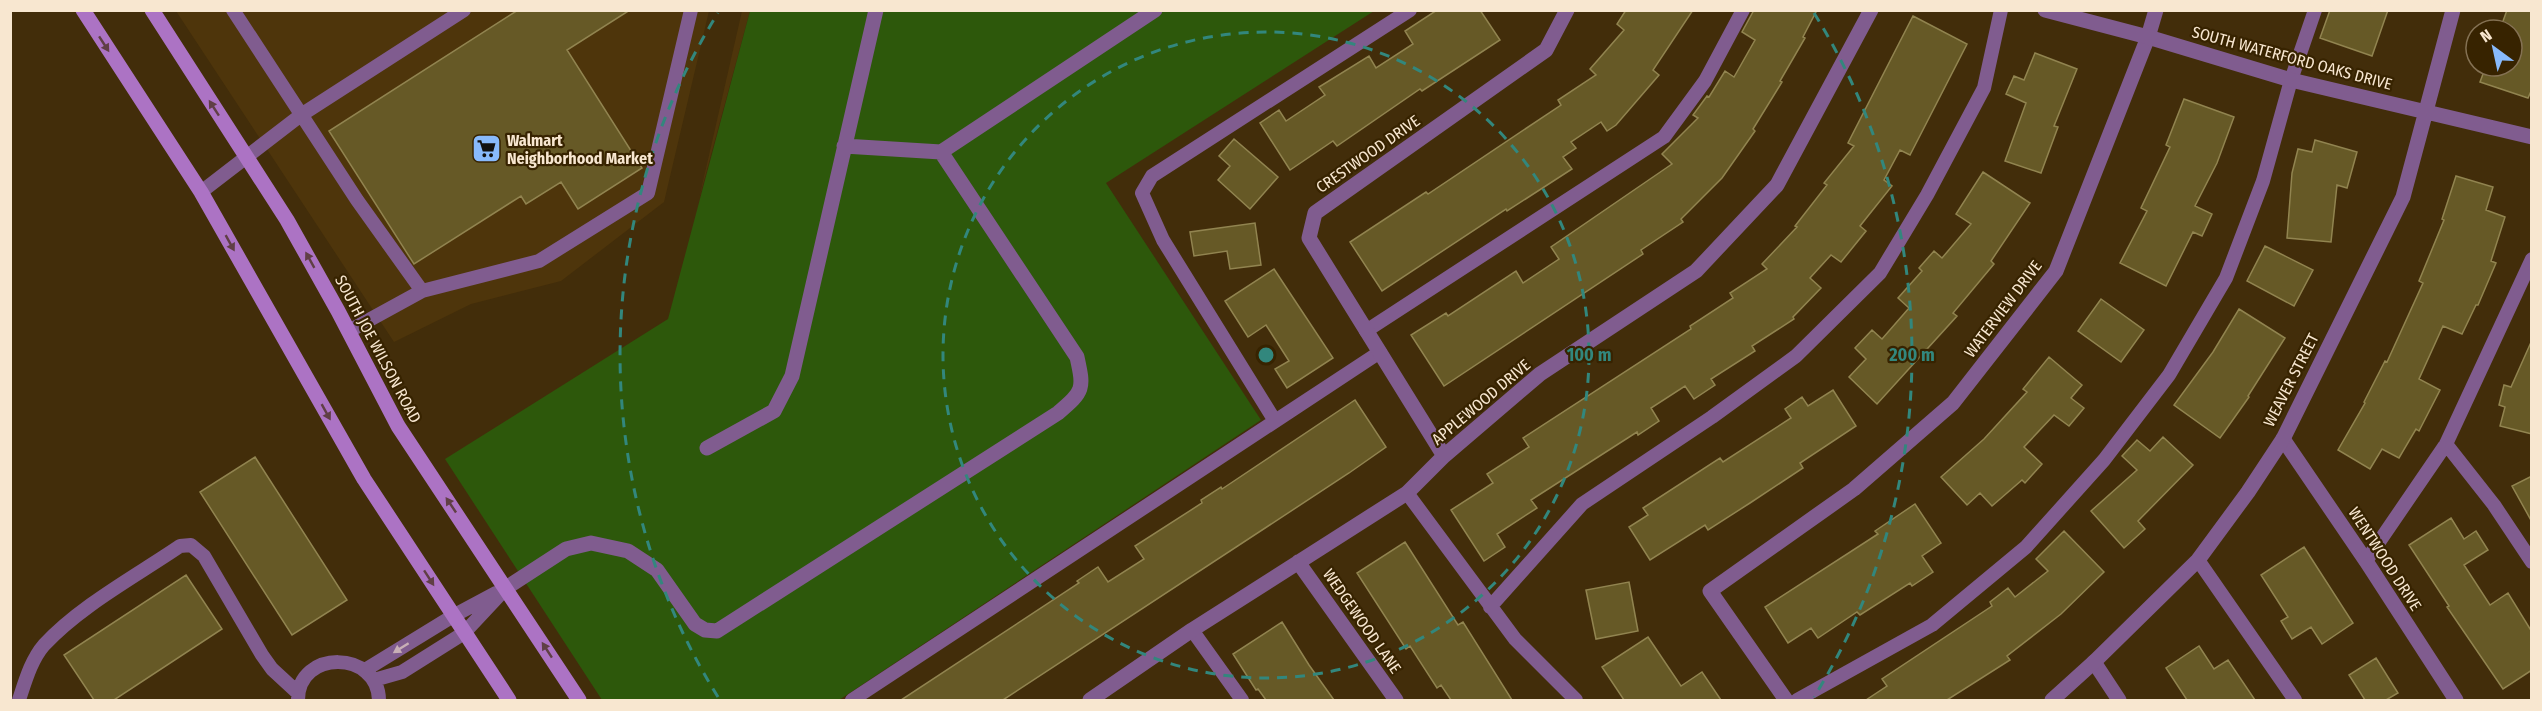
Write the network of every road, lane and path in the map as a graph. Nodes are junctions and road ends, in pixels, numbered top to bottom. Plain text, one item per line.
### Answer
1 (83, 10) edge
2 (152, 10) edge
3 (233, 10) edge
4 (464, 10) edge
5 (691, 10) edge
6 (876, 10) edge
7 (1155, 10) edge
8 (1410, 10) edge
9 (1567, 10) edge
10 (1743, 10) edge
11 (1870, 10) edge
12 (2001, 10) edge
13 (2045, 10) edge
14 (2156, 10) edge
15 (2315, 10) edge
16 (2453, 10) edge
17 (2148, 37) junction
18 (2291, 80) junction
19 (2424, 112) junction
20 (301, 115) junction
21 (2532, 137) edge
22 (844, 146) junction
23 (941, 152) junction
24 (246, 157) junction
25 (201, 192) junction
26 (2532, 259) edge
27 (422, 291) junction
28 (349, 331) junction
29 (1366, 331) junction
30 (1380, 352) junction
31 (1275, 421) junction
32 (2283, 439) junction
33 (2446, 444) junction
34 (707, 448) dead end
35 (1444, 456) junction
36 (1407, 493) junction
37 (2198, 560) junction
38 (2366, 561) junction
39 (1298, 562) junction
40 (2532, 562) edge
41 (506, 588) junction
42 (1490, 607) junction
43 (453, 616) junction
44 (1192, 630) junction
45 (465, 633) junction
46 (2094, 662) junction
47 (369, 675) junction
48 (298, 697) edge
49 (19, 700) edge
50 (379, 700) edge
51 (509, 700) edge
52 (579, 700) edge
53 (852, 700) edge
54 (1090, 700) edge
55 (1242, 700) edge
56 (1396, 700) edge
57 (1576, 700) edge
58 (1786, 700) edge
59 (1797, 700) edge
60 (2052, 700) edge
61 (2119, 700) edge
62 (2295, 700) edge
63 (2456, 700) edge

1 -> 25 main road
24 -> 2 main road, SOUTH JOE WILSON ROAD
3 - 20 lane
4 - 20 lane
5 - 27 lane
6 - 22 street
7 - 23 street
8 - 31 lane
9 - 29 street, CRESTWOOD DRIVE
10 - 29 lane
11 - 35 street, APPLEWOOD DRIVE
12 - 42 lane
13 - 17 street, SOUTH WATERFORD OAKS DRIVE
14 - 17 street, WATERVIEW DRIVE
15 - 18 lane
16 - 19 street, WEAVER STREET
17 - 18 street, SOUTH WATERFORD OAKS DRIVE
17 - 58 street, WATERVIEW DRIVE
18 - 19 street, SOUTH WATERFORD OAKS DRIVE
18 - 59 lane
19 - 21 street, SOUTH WATERFORD OAKS DRIVE
19 - 32 street, WEAVER STREET
20 - 24 lane
20 - 27 lane
22 - 23 street
22 - 34 street
23 - 41 street
24 - 25 lane
28 -> 24 main road, SOUTH JOE WILSON ROAD
25 -> 43 main road
26 - 33 lane
27 - 28 lane
41 -> 28 main road, SOUTH JOE WILSON ROAD
29 - 30 street, CRESTWOOD DRIVE
30 - 31 lane
30 - 35 street, CRESTWOOD DRIVE
31 - 53 lane
32 - 37 street, WEAVER STREET
32 - 38 street, WENTWOOD DRIVE
33 - 38 lane
33 - 40 lane
35 - 36 street, APPLEWOOD DRIVE
36 - 39 street, APPLEWOOD DRIVE
36 - 42 lane
37 - 46 street, WEAVER STREET
37 - 62 lane
38 - 63 street, WENTWOOD DRIVE
39 - 44 street, APPLEWOOD DRIVE
39 - 56 street, WEDGEWOOD LANE
41 - 43 lane
41 - 45 lane
52 -> 41 main road, SOUTH JOE WILSON ROAD
42 - 57 lane
43 - 45 main road
43 -> 47 lane
44 - 54 street, APPLEWOOD DRIVE
44 - 55 lane
45 - 47 lane
45 - 51 main road
46 - 60 street, WEAVER STREET
46 - 61 street
47 - 48 lane
47 - 50 lane
48 - 49 lane

